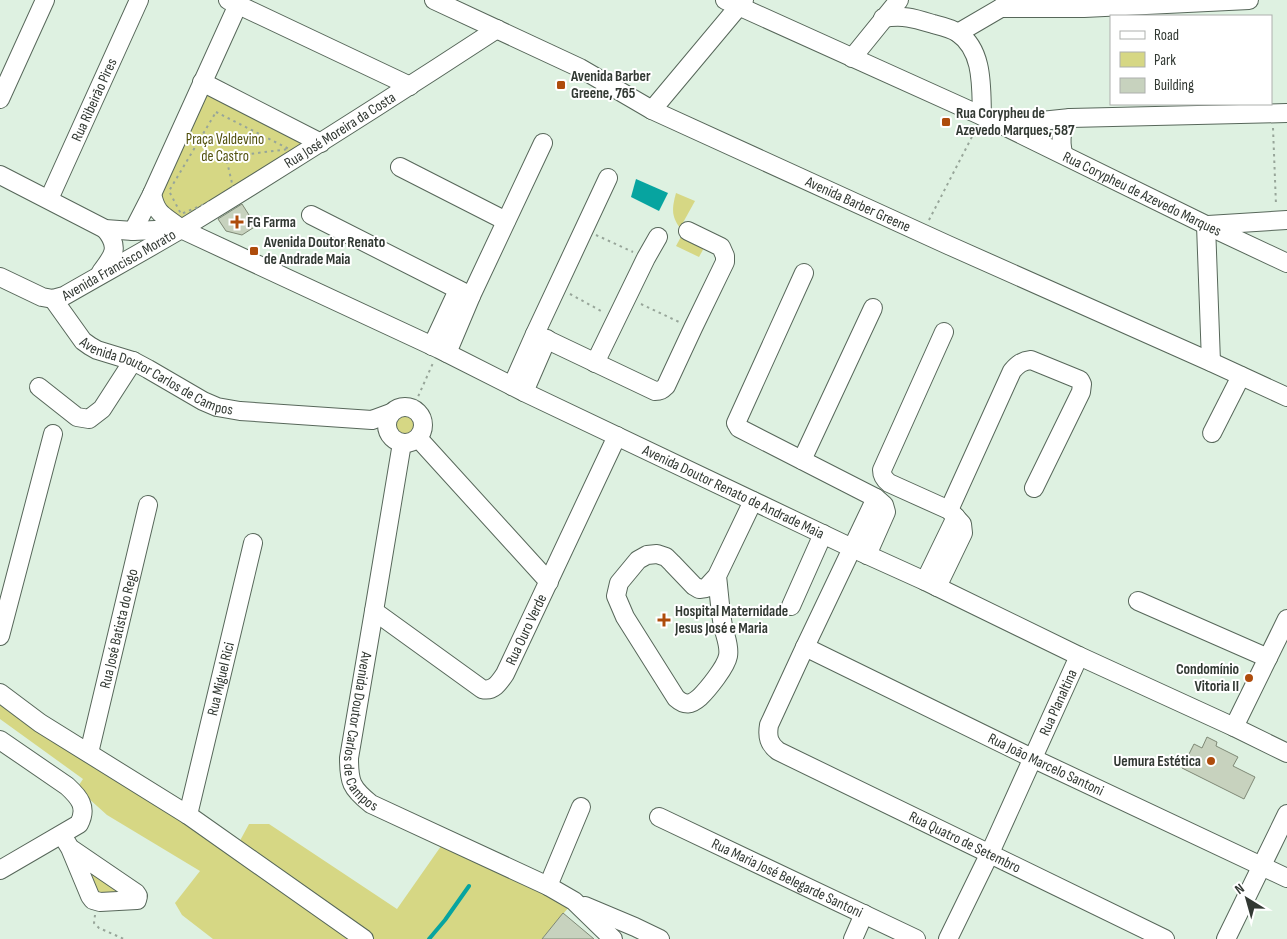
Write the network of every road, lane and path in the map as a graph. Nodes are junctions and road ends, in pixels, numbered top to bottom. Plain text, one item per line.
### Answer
1 (45, 0) edge
2 (139, 0) edge
3 (434, 0) edge
4 (898, 0) edge
5 (235, 2) edge
6 (736, 2) edge
7 (1069, 4) edge
8 (1004, 6) edge
9 (1239, 6) edge
10 (909, 8) edge
11 (883, 18) junction
12 (497, 29) junction
13 (958, 33) junction
14 (971, 48) junction
15 (852, 58) junction
16 (202, 82) junction
17 (410, 86) junction
18 (0, 99) edge
19 (1232, 109) edge
20 (652, 110) junction
21 (1280, 113) edge
22 (982, 116) junction
23 (1070, 118) junction
24 (1002, 125) junction
25 (320, 143) junction
26 (543, 143) dead end
27 (1062, 154) junction
28 (400, 167) dead end
29 (0, 175) edge
30 (608, 178) dead end
31 (234, 192) joint
32 (152, 194) junction
33 (48, 199) junction
34 (311, 215) dead end
35 (1282, 220) edge
36 (506, 221) junction
37 (1206, 225) junction
38 (105, 229) junction
39 (181, 229) junction
40 (584, 229) junction
41 (133, 231) junction
42 (688, 231) dead end
43 (923, 234) junction
44 (658, 237) dead end
45 (1263, 251) junction
46 (646, 258) junction
47 (1287, 263) edge
48 (804, 273) dead end
49 (0, 277) edge
50 (97, 277) junction
51 (557, 286) junction
52 (465, 293) junction
53 (627, 298) junction
54 (53, 299) junction
55 (874, 308) dead end
56 (616, 319) junction
57 (693, 328) junction
58 (944, 332) dead end
59 (541, 336) junction
60 (439, 349) junction
61 (133, 361) junction
62 (1211, 362) junction
63 (595, 363) junction
64 (1240, 376) junction
65 (39, 387) dead end
66 (518, 389) junction
67 (1287, 397) edge
68 (413, 408) junction
69 (391, 413) junction
70 (372, 420) junction
71 (1212, 433) dead end
72 (53, 434) dead end
73 (618, 436) junction
74 (403, 439) junction
75 (802, 460) junction
76 (1034, 488) dead end
77 (753, 501) junction
78 (148, 505) dead end
79 (952, 513) junction
80 (823, 534) junction
81 (253, 543) dead end
82 (860, 552) junction
83 (717, 576) junction
84 (549, 582) junction
85 (931, 584) junction
86 (1138, 601) dead end
87 (791, 606) dead end
88 (374, 611) junction
89 (1286, 623) edge
90 (0, 636) edge
91 (805, 647) junction
92 (1079, 656) junction
93 (1268, 658) junction
94 (0, 693) edge
95 (1234, 727) junction
96 (0, 740) edge
97 (89, 753) junction
98 (1287, 753) edge
99 (1032, 758) junction
100 (581, 807) dead end
101 (188, 814) junction
102 (1287, 814) edge
103 (659, 817) dead end
104 (66, 842) junction
105 (989, 855) junction
106 (1262, 866) junction
107 (0, 870) edge
108 (1287, 878) edge
109 (548, 886) junction
110 (574, 901) junction
111 (100, 902) junction
112 (864, 914) junction
113 (629, 933) edge
114 (124, 939) edge
115 (364, 939) edge
116 (613, 939) edge
117 (660, 939) edge
118 (853, 939) edge
119 (916, 939) edge
120 (948, 939) edge
121 (1165, 939) edge
122 (1226, 939) edge

1 - 18 street
2 - 33 street, Rua Ribeirão Pires
3 - 12 street, Avenida Barber Greene
4 - 11 street
5 - 16 street
5 - 17 street
6 - 15 street, Rua Corypheu de Azevedo Marques
6 - 20 street
7 - 8 street
7 - 9 street
8 - 13 street
8 - 14 street
10 - 11 street
10 - 13 street
11 - 15 street
12 - 17 street, Rua José Moreira da Costa
12 - 20 street, Avenida Barber Greene
13 - 14 street
14 - 22 street
15 - 22 street, Rua Corypheu de Azevedo Marques
16 - 25 street
16 - 32 street
17 - 25 street, Rua José Moreira da Costa
19 - 21 street
19 - 23 street
20 - 43 street, Avenida Barber Greene
21 - 35 path
22 - 24 street, Rua Corypheu de Azevedo Marques
22 - 43 path
23 - 24 street
23 - 27 street
24 - 27 street, Rua Corypheu de Azevedo Marques
25 - 39 street, Rua José Moreira da Costa
26 - 36 street
27 - 37 street, Rua Corypheu de Azevedo Marques
28 - 36 street
29 - 33 street
30 - 40 street
31 - 31 path
32 - 39 street
32 - 41 street
33 - 38 street
34 - 52 street
35 - 37 street
35 - 45 street
36 - 52 street
37 - 45 street, Rua Corypheu de Azevedo Marques
37 - 62 street
38 - 41 street
38 - 50 street
39 - 41 street
39 - 50 street, Avenida Francisco Morato
39 - 60 street, Avenida Doutor Renato de Andrade Maia
40 - 46 path
40 - 51 street
42 - 57 street
43 - 62 street, Avenida Barber Greene
44 - 46 street
45 - 47 street, Rua Corypheu de Azevedo Marques
46 - 53 street
48 - 75 street
49 - 54 street, Avenida Francisco Morato
50 - 54 street, Avenida Francisco Morato
51 - 56 path
51 - 59 street
52 - 60 street
53 - 56 street
53 - 57 path
54 - 61 street, Avenida Doutor Carlos de Campos
55 - 75 street
56 - 63 street
57 - 63 street
58 - 79 street
59 - 63 street
59 - 66 street
60 - 66 street, Avenida Doutor Renato de Andrade Maia
60 - 68 path
61 - 65 street
61 - 70 street, Avenida Doutor Carlos de Campos
62 - 64 street, Avenida Barber Greene
64 - 67 street, Avenida Barber Greene
64 - 71 street
66 - 73 street, Avenida Doutor Renato de Andrade Maia
68 - 69 street, Avenida Doutor Carlos de Campos
68 - 74 street
69 - 70 street, Avenida Doutor Carlos de Campos
69 - 74 street
70 - 74 street
72 - 90 street
73 - 77 street, Avenida Doutor Renato de Andrade Maia
73 - 84 street, Rua Ouro Verde
74 - 84 street
74 - 88 street, Avenida Doutor Carlos de Campos
75 - 82 street
76 - 79 street
77 - 80 street, Avenida Doutor Renato de Andrade Maia
77 - 83 street
78 - 97 street, Rua José Batista do Rego
79 - 85 street
80 - 82 street, Avenida Doutor Renato de Andrade Maia
80 - 87 street
81 - 101 street, Rua Miguel Rici
82 - 85 street, Avenida Doutor Renato de Andrade Maia
82 - 91 street
83 - 83 street
84 - 88 street, Rua Ouro Verde
85 - 92 street, Avenida Doutor Renato de Andrade Maia
86 - 93 street
88 - 109 street, Avenida Doutor Carlos de Campos
89 - 93 street
91 - 99 street, Rua João Marcelo Santoni
91 - 105 street, Rua Quatro de Setembro
92 - 95 street, Avenida Doutor Renato de Andrade Maia
92 - 99 street, Rua Planaltina
93 - 95 street
94 - 97 street
95 - 98 street, Avenida Doutor Renato de Andrade Maia
96 - 104 street
97 - 101 street
99 - 105 street, Rua Planaltina
99 - 106 street, Rua João Marcelo Santoni
100 - 109 street
101 - 115 street
102 - 106 street
103 - 112 street, Rua Maria José Belegarde Santoni
104 - 107 street
104 - 111 street
104 - 111 street
105 - 120 street, Rua Planaltina
105 - 121 street, Rua Quatro de Setembro
106 - 108 street, Rua João Marcelo Santoni
106 - 122 street
109 - 110 street, Avenida Doutor Carlos de Campos
110 - 113 street
110 - 116 street, Avenida Doutor Carlos de Campos
111 - 114 path
112 - 118 street
112 - 119 street, Rua Maria José Belegarde Santoni
113 - 117 street

